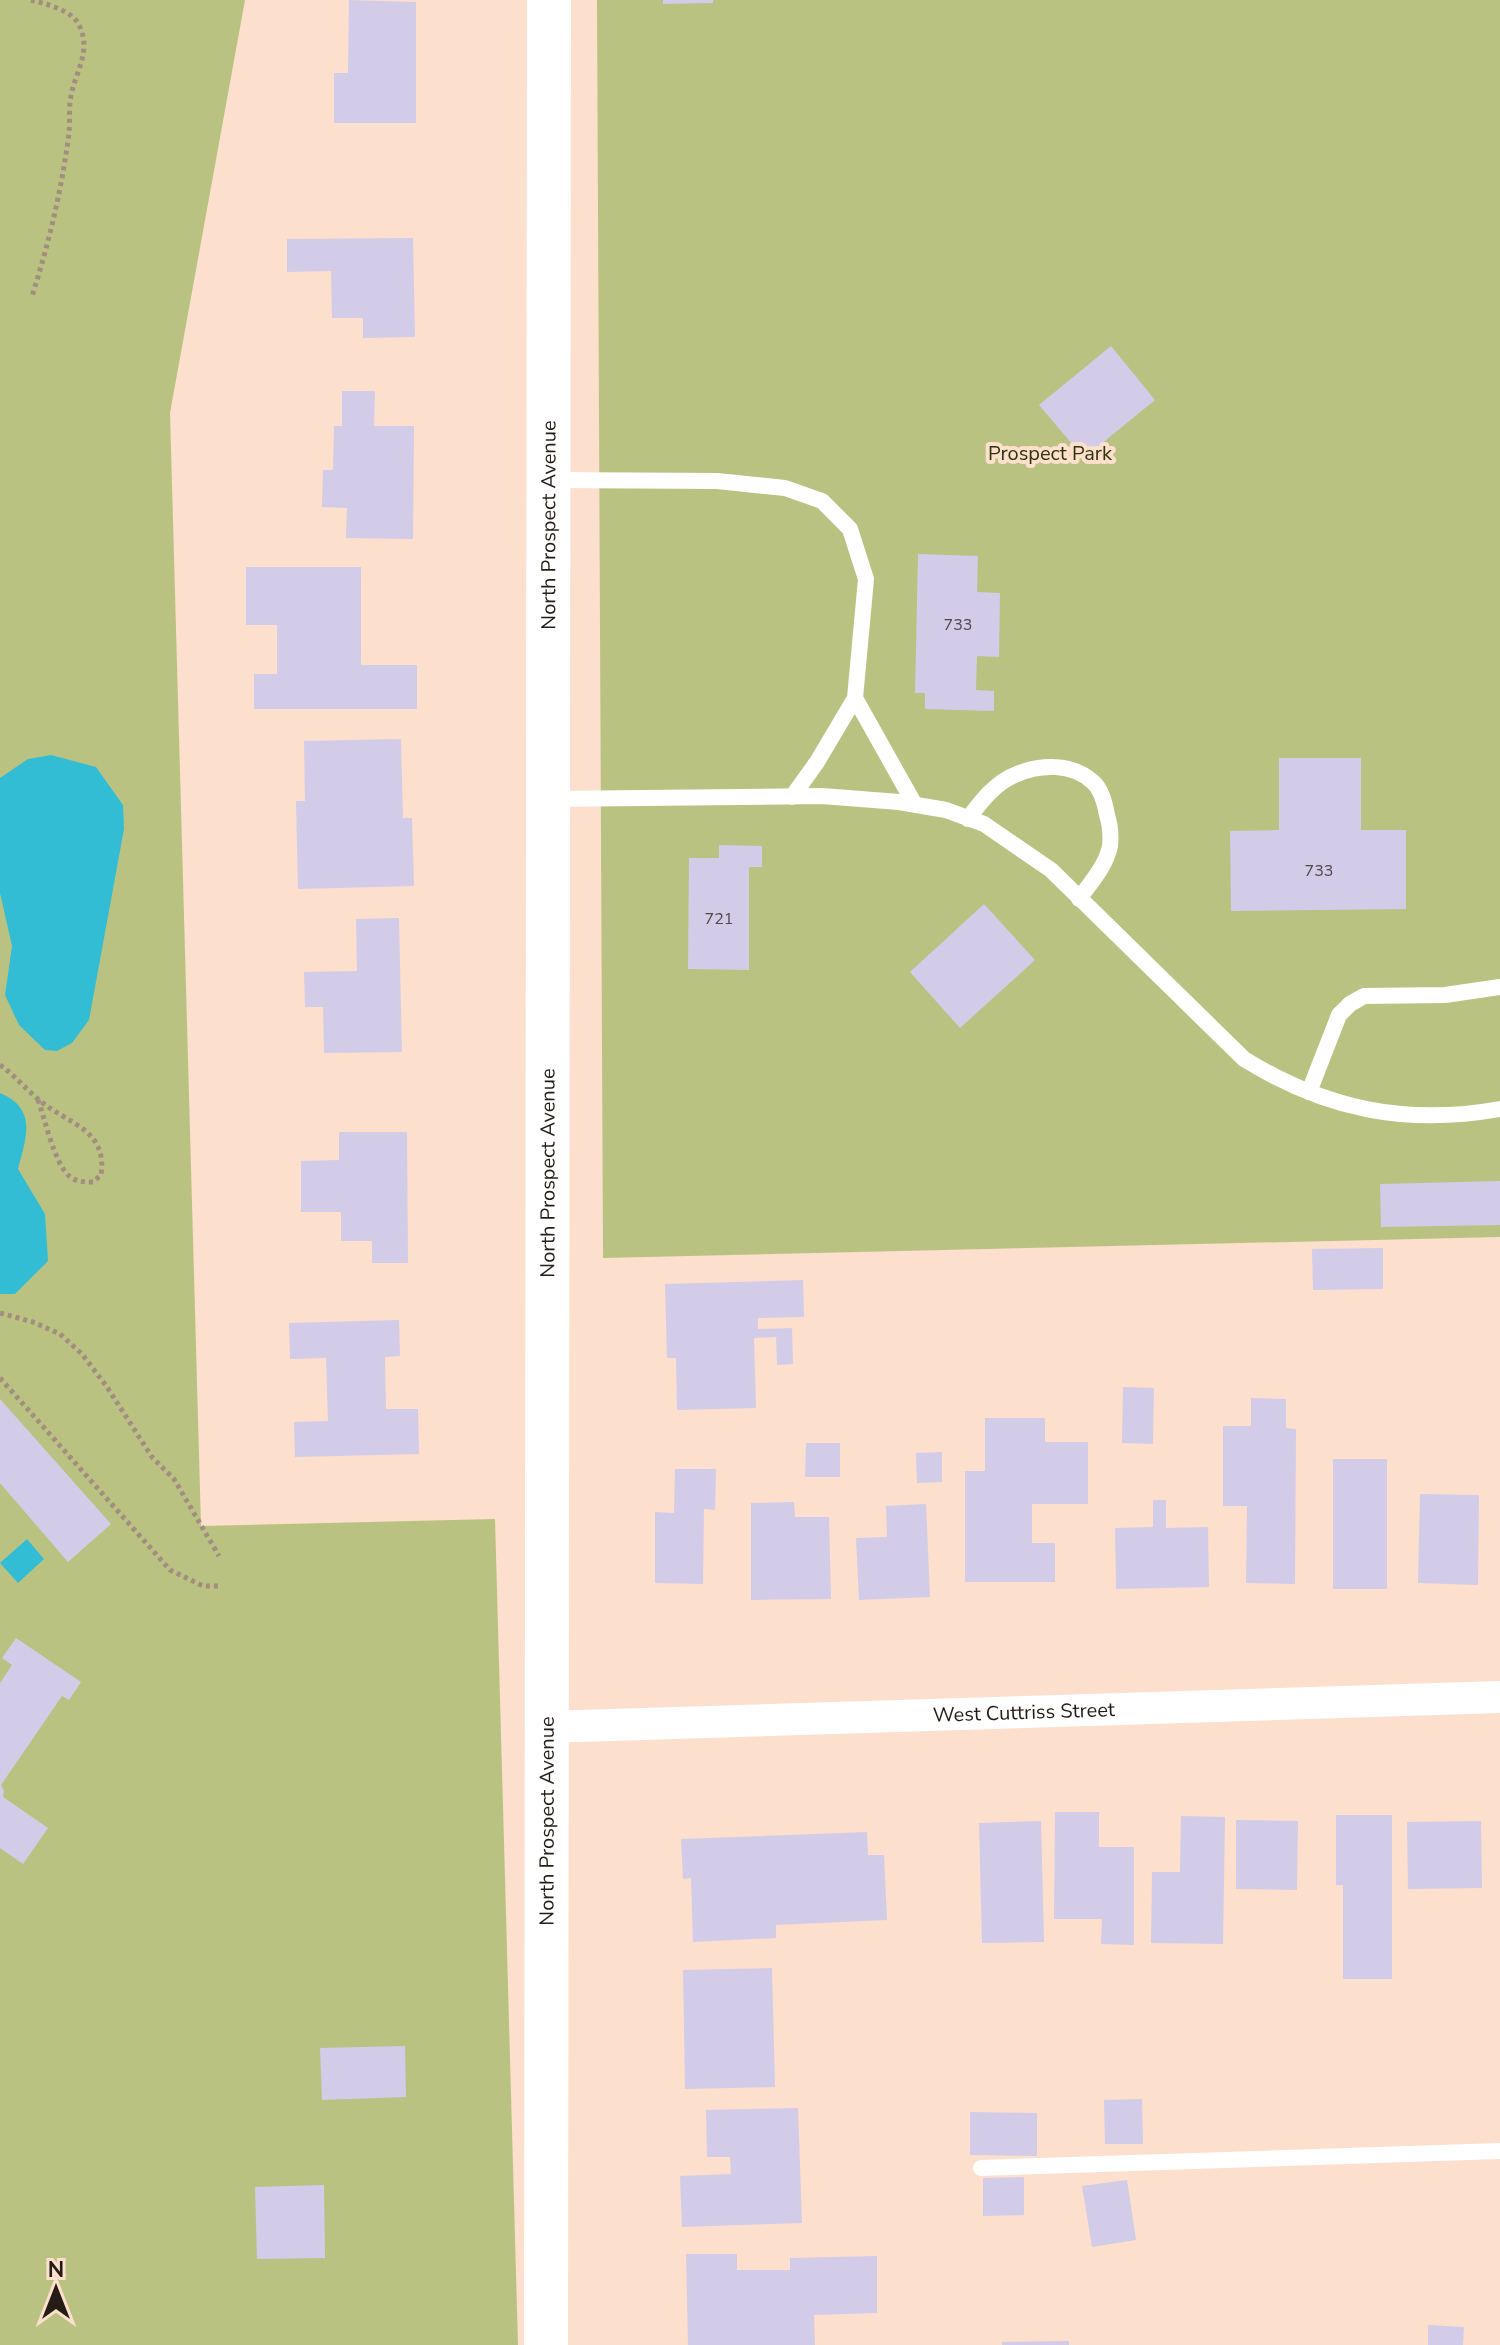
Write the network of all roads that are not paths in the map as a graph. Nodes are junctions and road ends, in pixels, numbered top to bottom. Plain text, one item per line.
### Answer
1 (549, 0) edge
2 (548, 480) junction
3 (855, 698) junction
4 (792, 797) junction
5 (548, 799) junction
6 (915, 805) junction
7 (968, 819) junction
8 (1079, 899) junction
9 (1500, 987) edge
10 (1309, 1092) junction
11 (1500, 1109) edge
12 (1500, 1697) edge
13 (546, 1727) junction
14 (1500, 2151) edge
15 (981, 2168) dead end
16 (546, 2345) edge

1 - 2 street, North Prospect Avenue
2 - 3 lane
2 - 5 street, North Prospect Avenue
3 - 4 lane
3 - 6 lane
4 - 5 lane
4 - 6 lane
5 - 13 street, North Prospect Avenue
6 - 7 lane
7 - 8 lane
7 - 8 lane
8 - 10 lane
9 - 10 lane
10 - 11 lane
12 - 13 street, West Cuttriss Street
13 - 16 street, North Prospect Avenue
14 - 15 lane

